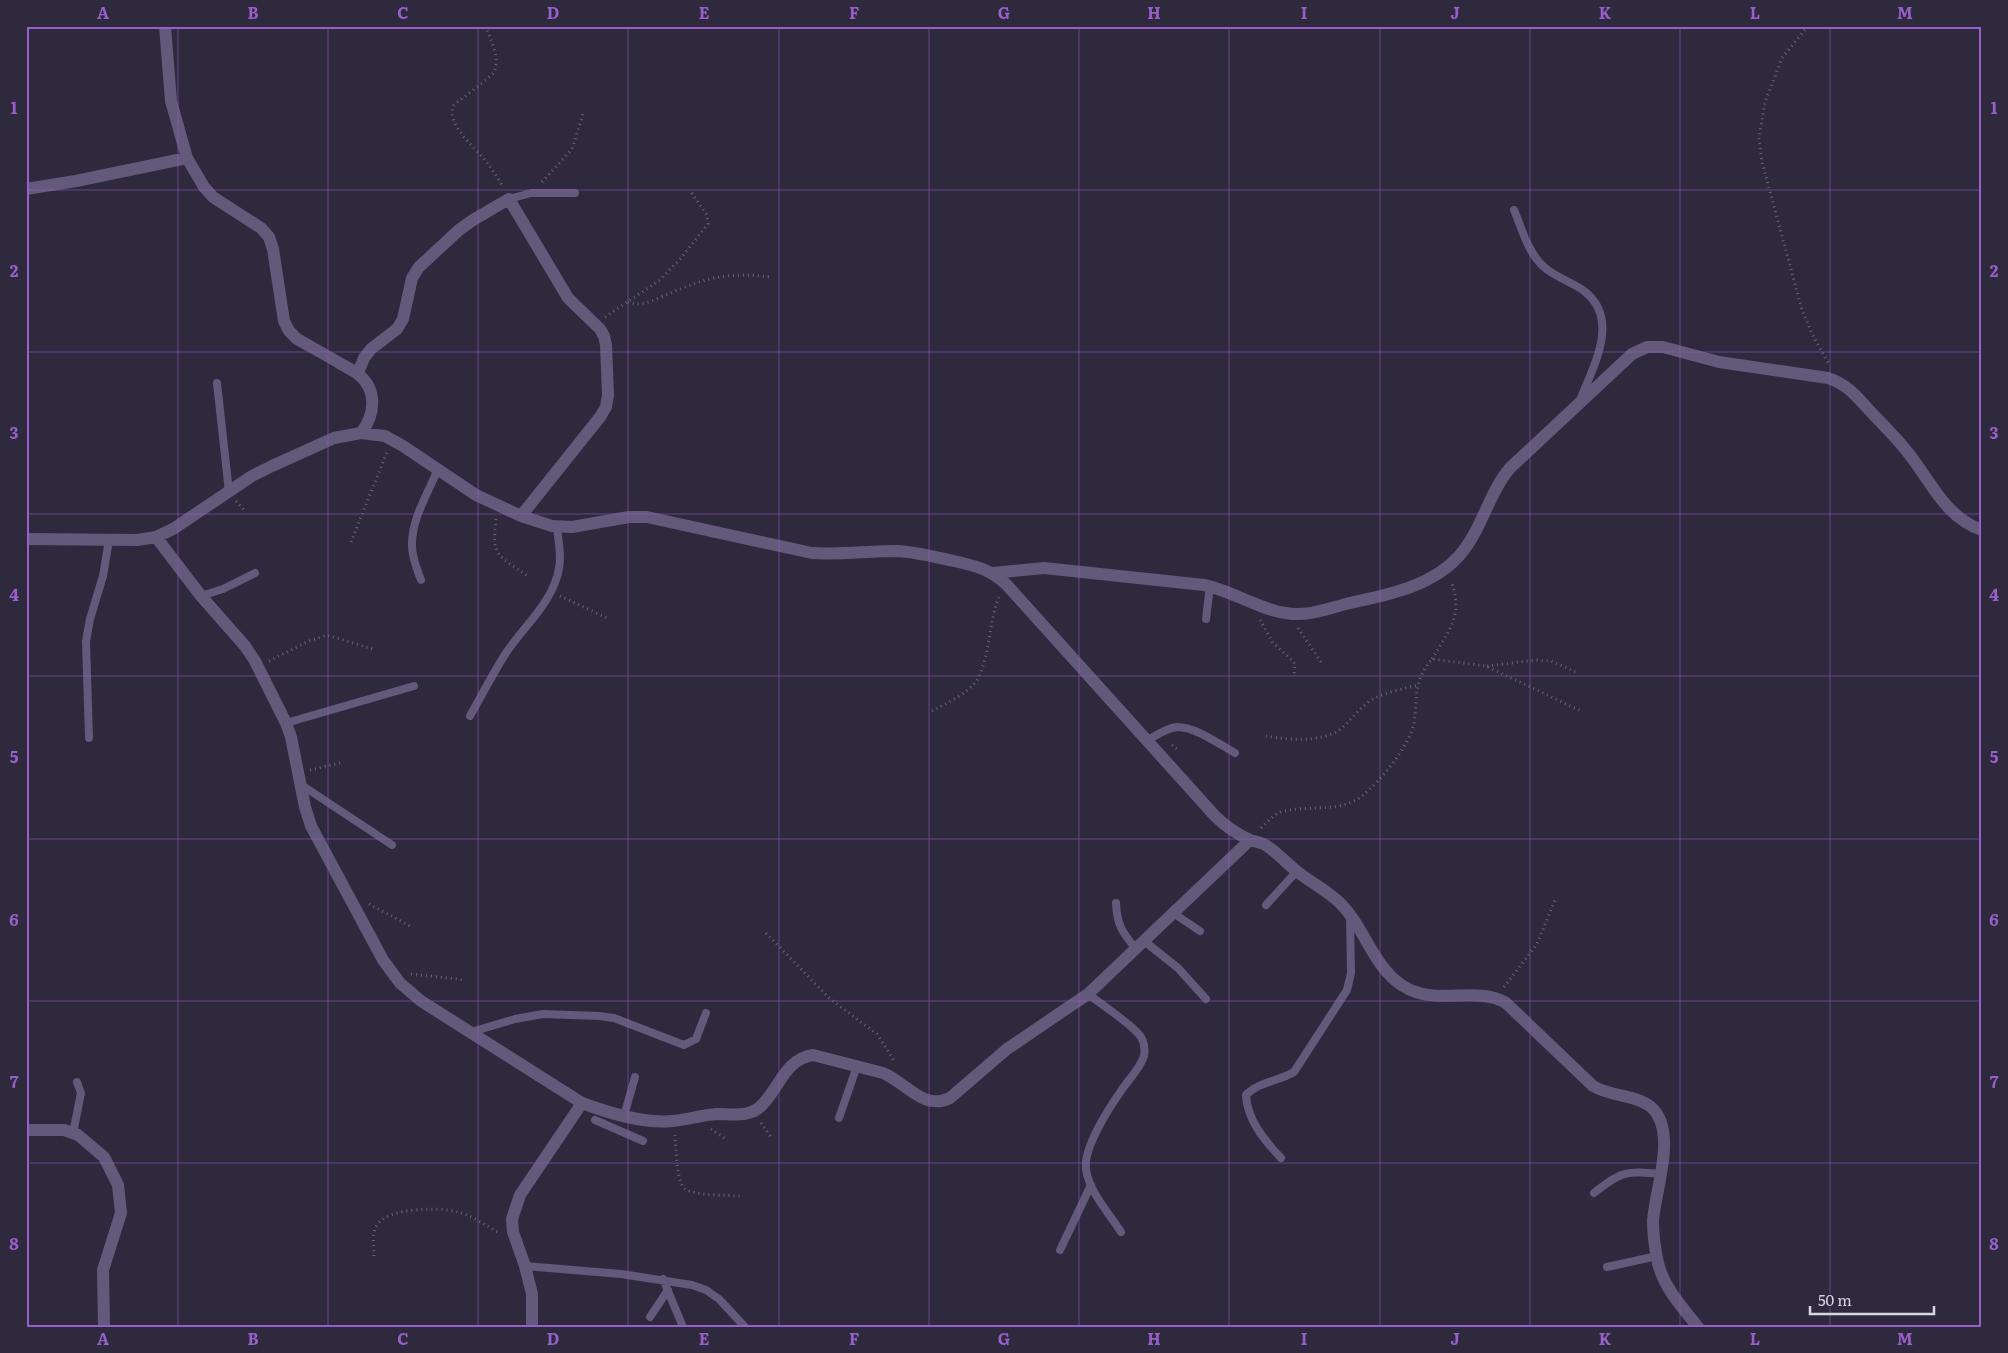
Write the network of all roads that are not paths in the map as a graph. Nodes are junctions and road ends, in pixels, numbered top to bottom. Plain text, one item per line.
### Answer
1 (165, 26) edge
2 (187, 158) junction
3 (26, 189) edge
4 (575, 194) dead end
5 (509, 199) junction
6 (1514, 210) dead end
7 (358, 373) junction
8 (217, 383) dead end
9 (1578, 404) junction
10 (361, 433) junction
11 (438, 470) junction
12 (229, 492) junction
13 (521, 516) junction
14 (557, 526) junction
15 (1982, 530) edge
16 (156, 537) junction
17 (26, 539) edge
18 (109, 540) junction
19 (993, 572) junction
20 (255, 573) dead end
21 (421, 580) dead end
22 (1210, 586) junction
23 (201, 596) junction
24 (1206, 619) dead end
25 (414, 686) dead end
26 (470, 716) dead end
27 (286, 723) junction
28 (89, 738) dead end
29 (1147, 740) junction
30 (1235, 753) dead end
31 (299, 778) junction
32 (1250, 840) junction
33 (392, 846) dead end
34 (1297, 871) junction
35 (1116, 903) dead end
36 (1266, 905) dead end
37 (1174, 913) junction
38 (1350, 915) junction
39 (1200, 931) dead end
40 (1140, 945) junction
41 (1088, 994) junction
42 (1206, 999) dead end
43 (706, 1012) dead end
44 (470, 1032) junction
45 (857, 1066) junction
46 (635, 1077) dead end
47 (77, 1082) dead end
48 (580, 1110) junction
49 (624, 1116) junction
50 (839, 1118) dead end
51 (595, 1120) dead end
52 (26, 1130) edge
53 (73, 1133) junction
54 (643, 1141) dead end
55 (1280, 1158) dead end
56 (1660, 1174) junction
57 (1091, 1185) junction
58 (1594, 1194) dead end
59 (1121, 1232) dead end
60 (1060, 1250) dead end
61 (1657, 1256) junction
62 (525, 1266) junction
63 (1607, 1267) dead end
64 (664, 1279) junction
65 (668, 1290) junction
66 (650, 1317) dead end
67 (104, 1327) edge
68 (532, 1327) edge
69 (683, 1327) edge
70 (745, 1327) edge
71 (1698, 1327) edge

1 - 2 street
2 - 3 street
2 - 7 street
4 - 5 lane
5 - 7 street
5 - 13 street
6 - 9 lane
7 - 10 street
8 - 12 lane
9 - 15 street
9 - 22 street
10 - 11 street
10 - 12 street
11 - 13 street
11 - 21 lane
12 - 16 street
13 - 14 street
14 - 19 street
14 - 26 lane
16 - 18 street
16 - 23 street
17 - 18 street
18 - 28 lane
19 - 22 street
19 - 29 street
20 - 23 lane
22 - 24 lane
23 - 27 street
25 - 27 lane
27 - 31 street
29 - 30 lane
29 - 32 street
31 - 33 lane
31 - 44 street
32 - 34 street
32 - 37 street
34 - 36 lane
34 - 38 street
35 - 40 lane
37 - 39 lane
37 - 40 street
38 - 55 lane
38 - 56 street
40 - 41 street
40 - 42 lane
41 - 45 street
41 - 57 lane
43 - 44 lane
44 - 48 street
45 - 49 street
45 - 50 lane
46 - 49 lane
47 - 53 lane
48 - 49 street
48 - 62 street
51 - 54 lane
52 - 53 street
53 - 67 street
56 - 58 lane
56 - 61 street
57 - 59 lane
57 - 60 lane
61 - 63 lane
61 - 71 street
62 - 64 lane
62 - 68 street
64 - 65 lane
64 - 70 lane
65 - 66 lane
65 - 69 lane

